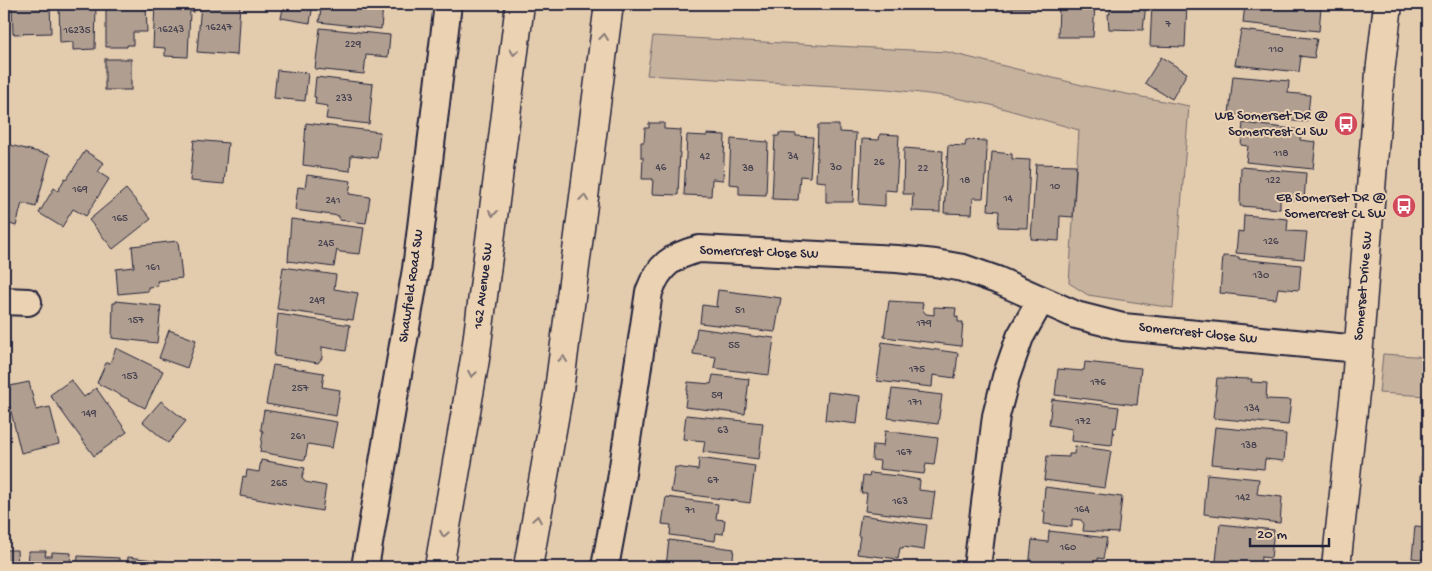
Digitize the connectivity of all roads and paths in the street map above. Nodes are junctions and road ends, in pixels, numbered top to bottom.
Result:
1 (448, 4) edge
2 (520, 4) edge
3 (609, 4) edge
4 (1388, 4) edge
5 (1041, 300) junction
6 (1359, 349) junction
7 (365, 567) edge
8 (439, 567) edge
9 (528, 567) edge
10 (605, 567) edge
11 (977, 567) edge
12 (1336, 567) edge

1 - 7 street, Shawfield Road SW
2 -> 8 main road, 162 Avenue SW
9 -> 3 main road
4 - 6 main road, Somerset Drive SW
5 - 6 street, Somercrest Close SW
5 - 10 street, Somercrest Close SW
5 - 11 street
6 - 12 main road, Somerset Drive SW

